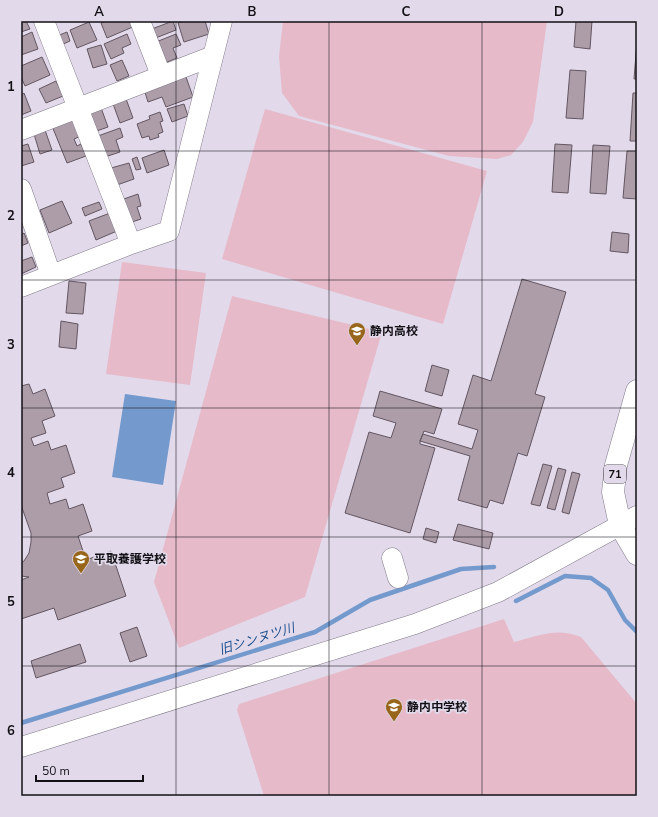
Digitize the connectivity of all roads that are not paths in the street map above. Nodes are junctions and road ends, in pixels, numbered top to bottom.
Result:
1 (44, 21) edge
2 (140, 21) edge
3 (222, 21) edge
4 (214, 56) junction
5 (161, 75) junction
6 (78, 107) junction
7 (21, 130) edge
8 (21, 189) edge
9 (131, 244) junction
10 (51, 275) junction
11 (21, 287) edge
12 (637, 391) edge
13 (629, 520) edge
14 (637, 554) edge
15 (392, 558) dead end
16 (398, 578) dead end
17 (21, 747) edge

1 - 6 street
2 - 5 street
3 - 4 street
4 - 5 street
4 - 9 street
5 - 6 street
6 - 7 street
6 - 9 street
8 - 10 street
9 - 10 street
10 - 11 street
12 - 13 main road, 71
13 - 14 main road, 71
13 - 17 street
15 - 16 street

